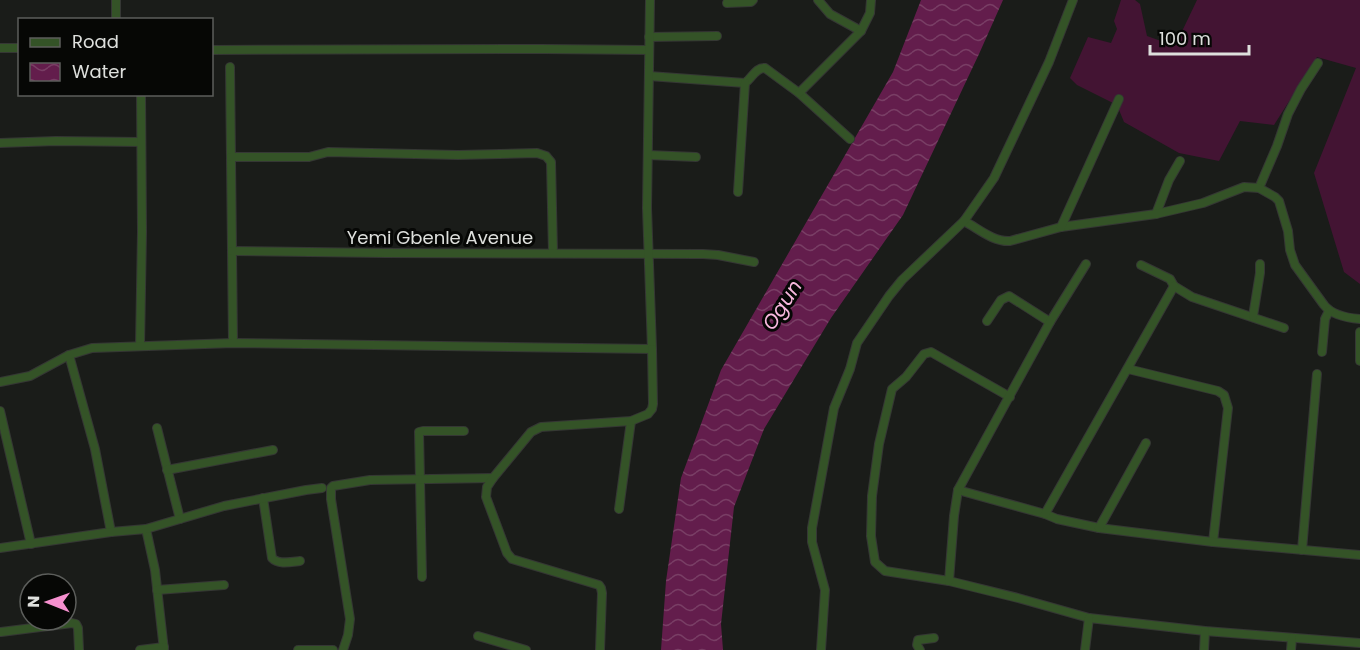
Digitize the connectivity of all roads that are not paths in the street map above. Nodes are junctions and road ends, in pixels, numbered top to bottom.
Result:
1 (116, 0) edge
2 (650, 0) edge
3 (753, 0) edge
4 (818, 0) edge
5 (871, 0) edge
6 (1073, 0) edge
7 (728, 3) dead end
8 (116, 18) edge
9 (861, 31) junction
10 (717, 36) dead end
11 (649, 37) junction
12 (0, 48) edge
13 (18, 48) edge
14 (213, 50) edge
15 (649, 50) junction
16 (1318, 63) dead end
17 (230, 68) dead end
18 (649, 76) junction
19 (746, 83) junction
20 (799, 93) junction
21 (141, 96) edge
22 (1119, 99) dead end
23 (849, 140) dead end
24 (141, 142) junction
25 (0, 143) edge
26 (648, 155) junction
27 (696, 157) dead end
28 (231, 158) junction
29 (1180, 161) dead end
30 (1259, 188) junction
31 (738, 192) dead end
32 (1156, 214) junction
33 (964, 221) junction
34 (1061, 227) junction
35 (232, 251) junction
36 (553, 253) junction
37 (648, 255) junction
38 (754, 262) dead end
39 (1086, 264) dead end
40 (1260, 264) dead end
41 (1141, 265) dead end
42 (1174, 286) junction
43 (1329, 311) junction
44 (1253, 316) junction
45 (1360, 319) edge
46 (987, 321) dead end
47 (1050, 322) junction
48 (1284, 328) dead end
49 (1360, 332) edge
50 (234, 342) junction
51 (140, 346) junction
52 (652, 348) junction
53 (1322, 352) dead end
54 (69, 355) junction
55 (1360, 361) edge
56 (1128, 369) junction
57 (1317, 374) dead end
58 (0, 382) edge
59 (1010, 397) junction
60 (0, 411) edge
61 (631, 421) junction
62 (158, 428) dead end
63 (464, 431) dead end
64 (1146, 443) dead end
65 (273, 450) dead end
66 (167, 470) junction
67 (493, 478) junction
68 (420, 479) junction
69 (322, 488) dead end
70 (958, 490) junction
71 (263, 498) junction
72 (619, 509) dead end
73 (1045, 514) junction
74 (180, 519) junction
75 (146, 528) junction
76 (1099, 528) junction
77 (111, 532) junction
78 (1213, 542) junction
79 (31, 544) junction
80 (0, 548) edge
81 (1302, 550) junction
82 (1360, 555) edge
83 (300, 561) dead end
84 (422, 577) dead end
85 (950, 581) junction
86 (224, 585) dead end
87 (157, 590) junction
88 (1089, 618) junction
89 (1205, 631) junction
90 (1, 632) edge
91 (478, 636) dead end
92 (934, 638) dead end
93 (1292, 638) junction
94 (1360, 643) edge
95 (164, 648) edge
96 (79, 650) edge
97 (140, 650) edge
98 (298, 650) edge
99 (324, 650) edge
100 (333, 650) edge
101 (343, 650) edge
102 (523, 650) edge
103 (600, 650) edge
104 (820, 650) edge
105 (920, 650) edge
106 (1085, 650) edge
107 (1204, 650) edge
108 (1291, 650) edge

1 - 8 street
2 - 11 street
3 - 7 street
4 - 9 street
5 - 9 street
6 - 33 street
9 - 20 street
10 - 11 street
11 - 15 street
12 - 13 street
14 - 15 street
15 - 18 street
16 - 30 street
17 - 28 street
18 - 19 street
18 - 26 street
19 - 20 street
19 - 31 street
20 - 23 street
21 - 24 street
22 - 34 street
24 - 25 street
24 - 51 street
26 - 27 street
26 - 37 street
28 - 35 street
28 - 36 street
29 - 32 street
30 - 32 street
30 - 43 street
32 - 34 street
33 - 34 street
33 - 104 street
35 - 36 street, Yemi Gbenle Avenue
35 - 50 street
36 - 37 street, Yemi Gbenle Avenue
37 - 38 street, Yemi Gbenle Avenue
37 - 52 street
39 - 47 street
40 - 44 street
41 - 42 street
42 - 44 street
42 - 56 street
43 - 45 street
43 - 53 street
44 - 48 street
46 - 47 street
47 - 59 street
49 - 55 street
50 - 51 street
50 - 52 street
51 - 54 street
52 - 61 street
54 - 58 street
54 - 77 street
56 - 73 street
56 - 78 street
57 - 81 street
59 - 70 street
59 - 85 street
60 - 79 street
61 - 67 street
61 - 72 street
62 - 66 street
63 - 68 street
64 - 76 street
65 - 66 street
66 - 74 street
67 - 68 street
67 - 103 street
68 - 84 street
68 - 101 street
69 - 71 street
70 - 73 street
70 - 85 street
71 - 74 street
71 - 83 street
73 - 76 street
74 - 75 street
75 - 77 street
75 - 87 street
76 - 78 street
77 - 79 street
78 - 81 street
79 - 80 street
81 - 82 street
85 - 88 street
86 - 87 street
87 - 95 street
88 - 89 street
88 - 106 street
89 - 93 street
89 - 107 street
90 - 96 street
91 - 102 street
92 - 105 street
93 - 94 street
93 - 108 street
95 - 97 street
98 - 99 street
99 - 100 street

